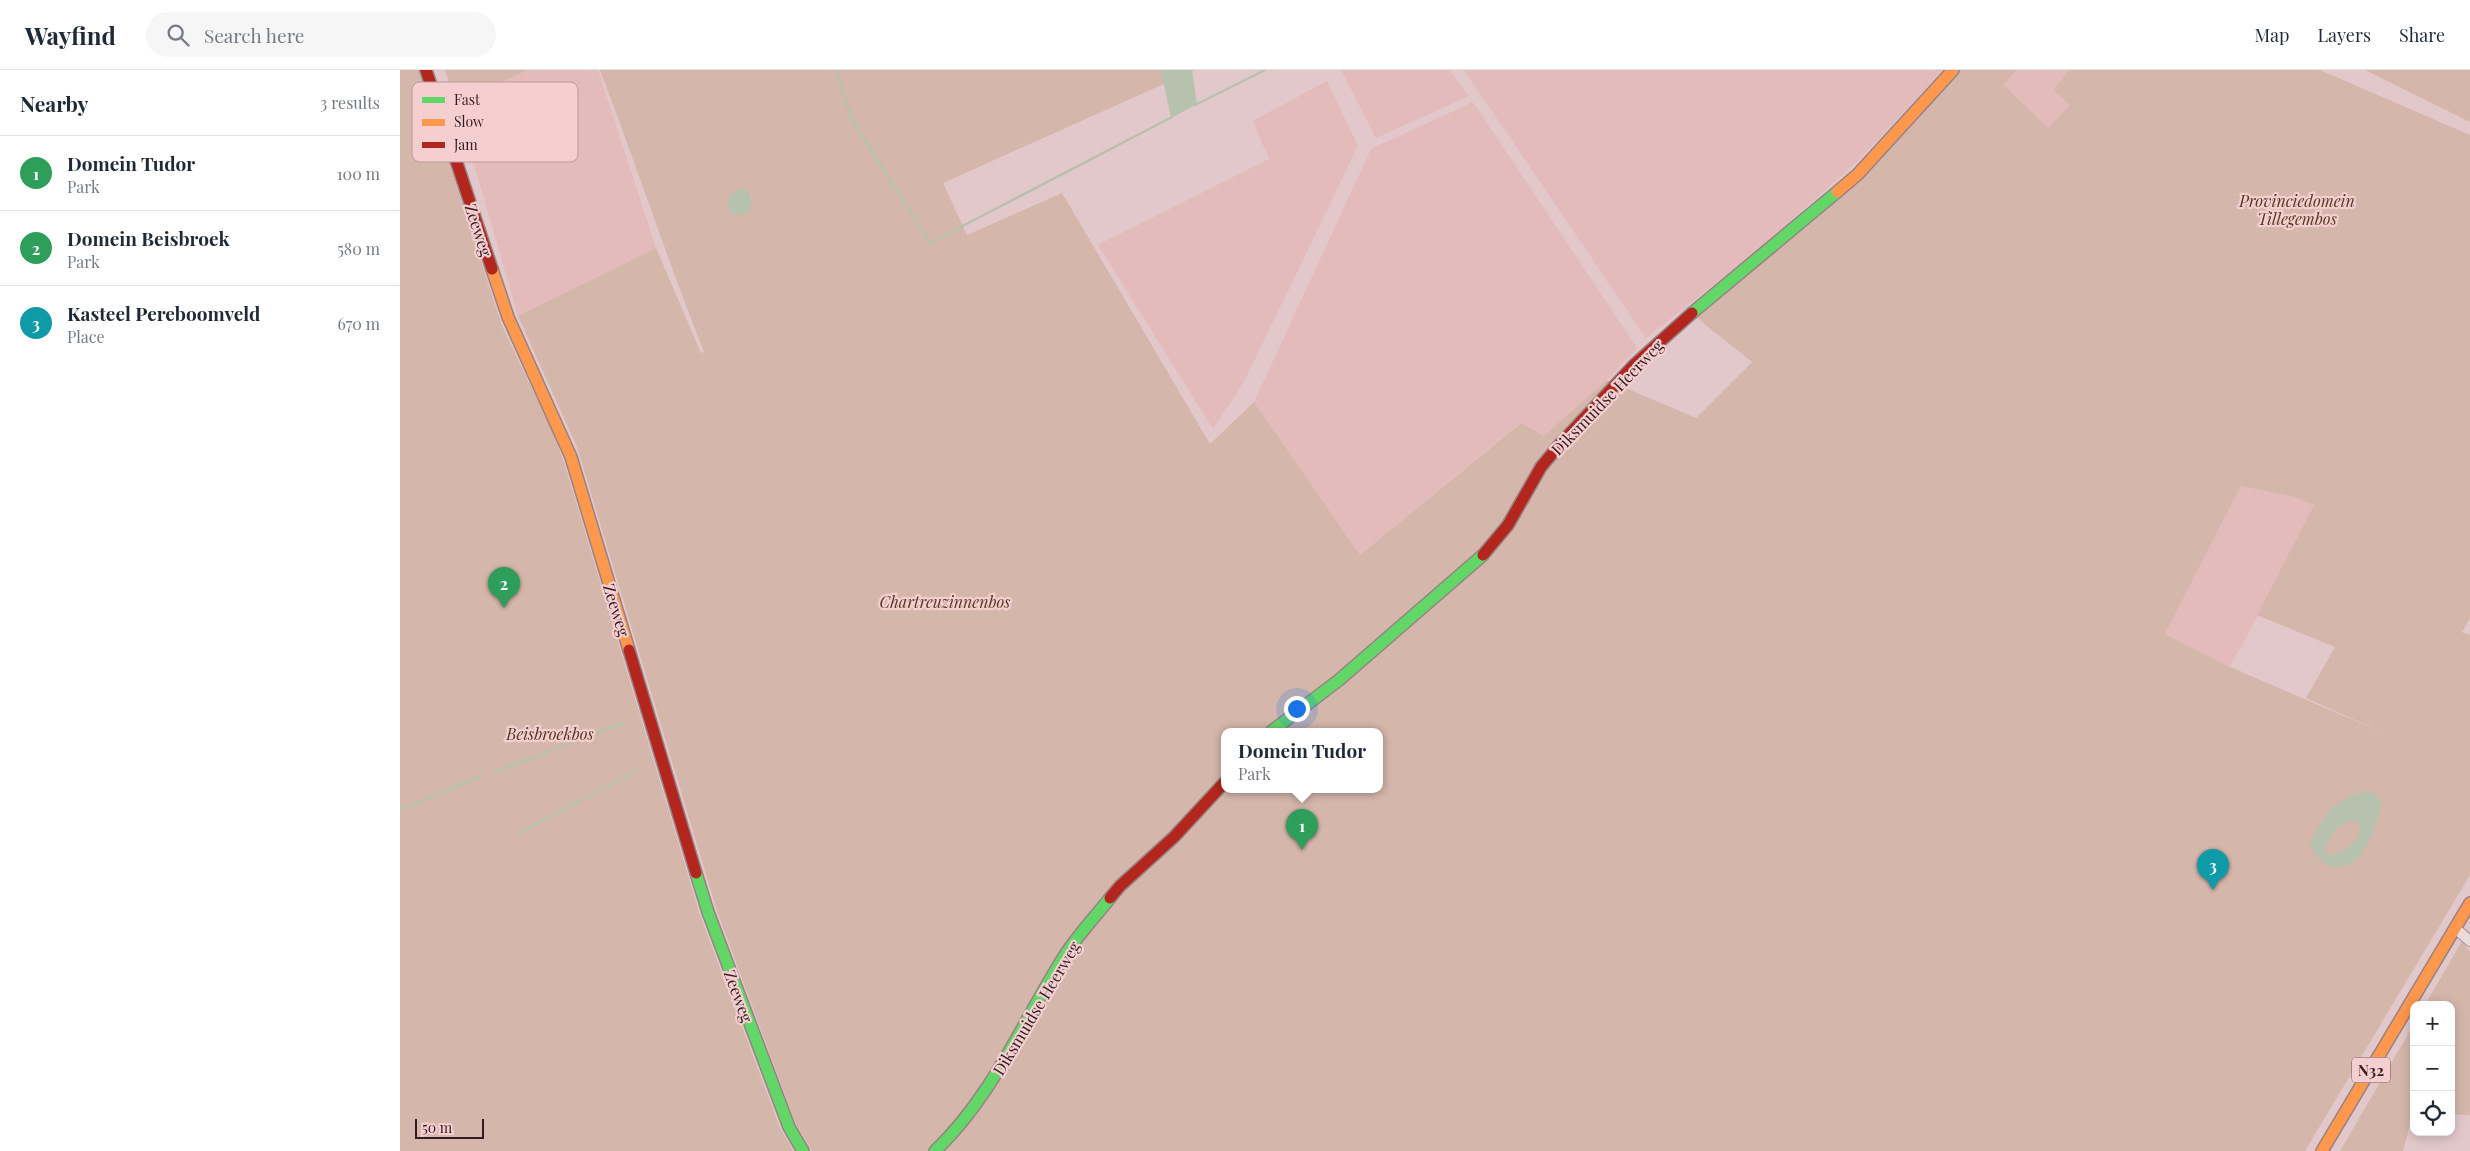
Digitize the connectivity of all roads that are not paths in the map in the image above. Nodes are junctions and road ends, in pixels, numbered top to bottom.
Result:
1 (426, 70) edge
2 (1953, 70) edge
3 (430, 82) edge
4 (457, 162) edge
5 (1276, 728) edge
6 (1221, 786) edge
7 (2470, 903) edge
8 (2456, 928) junction
9 (2470, 941) edge
10 (803, 1151) edge
11 (935, 1151) edge
12 (2322, 1151) edge

1 - 3 street, Zeeweg
2 - 5 street, Diksmuidse Heerweg
4 - 10 street, Zeeweg
6 - 11 street, Diksmuidse Heerweg
7 - 8 street, N32
8 - 9 street
8 - 12 street, N32

